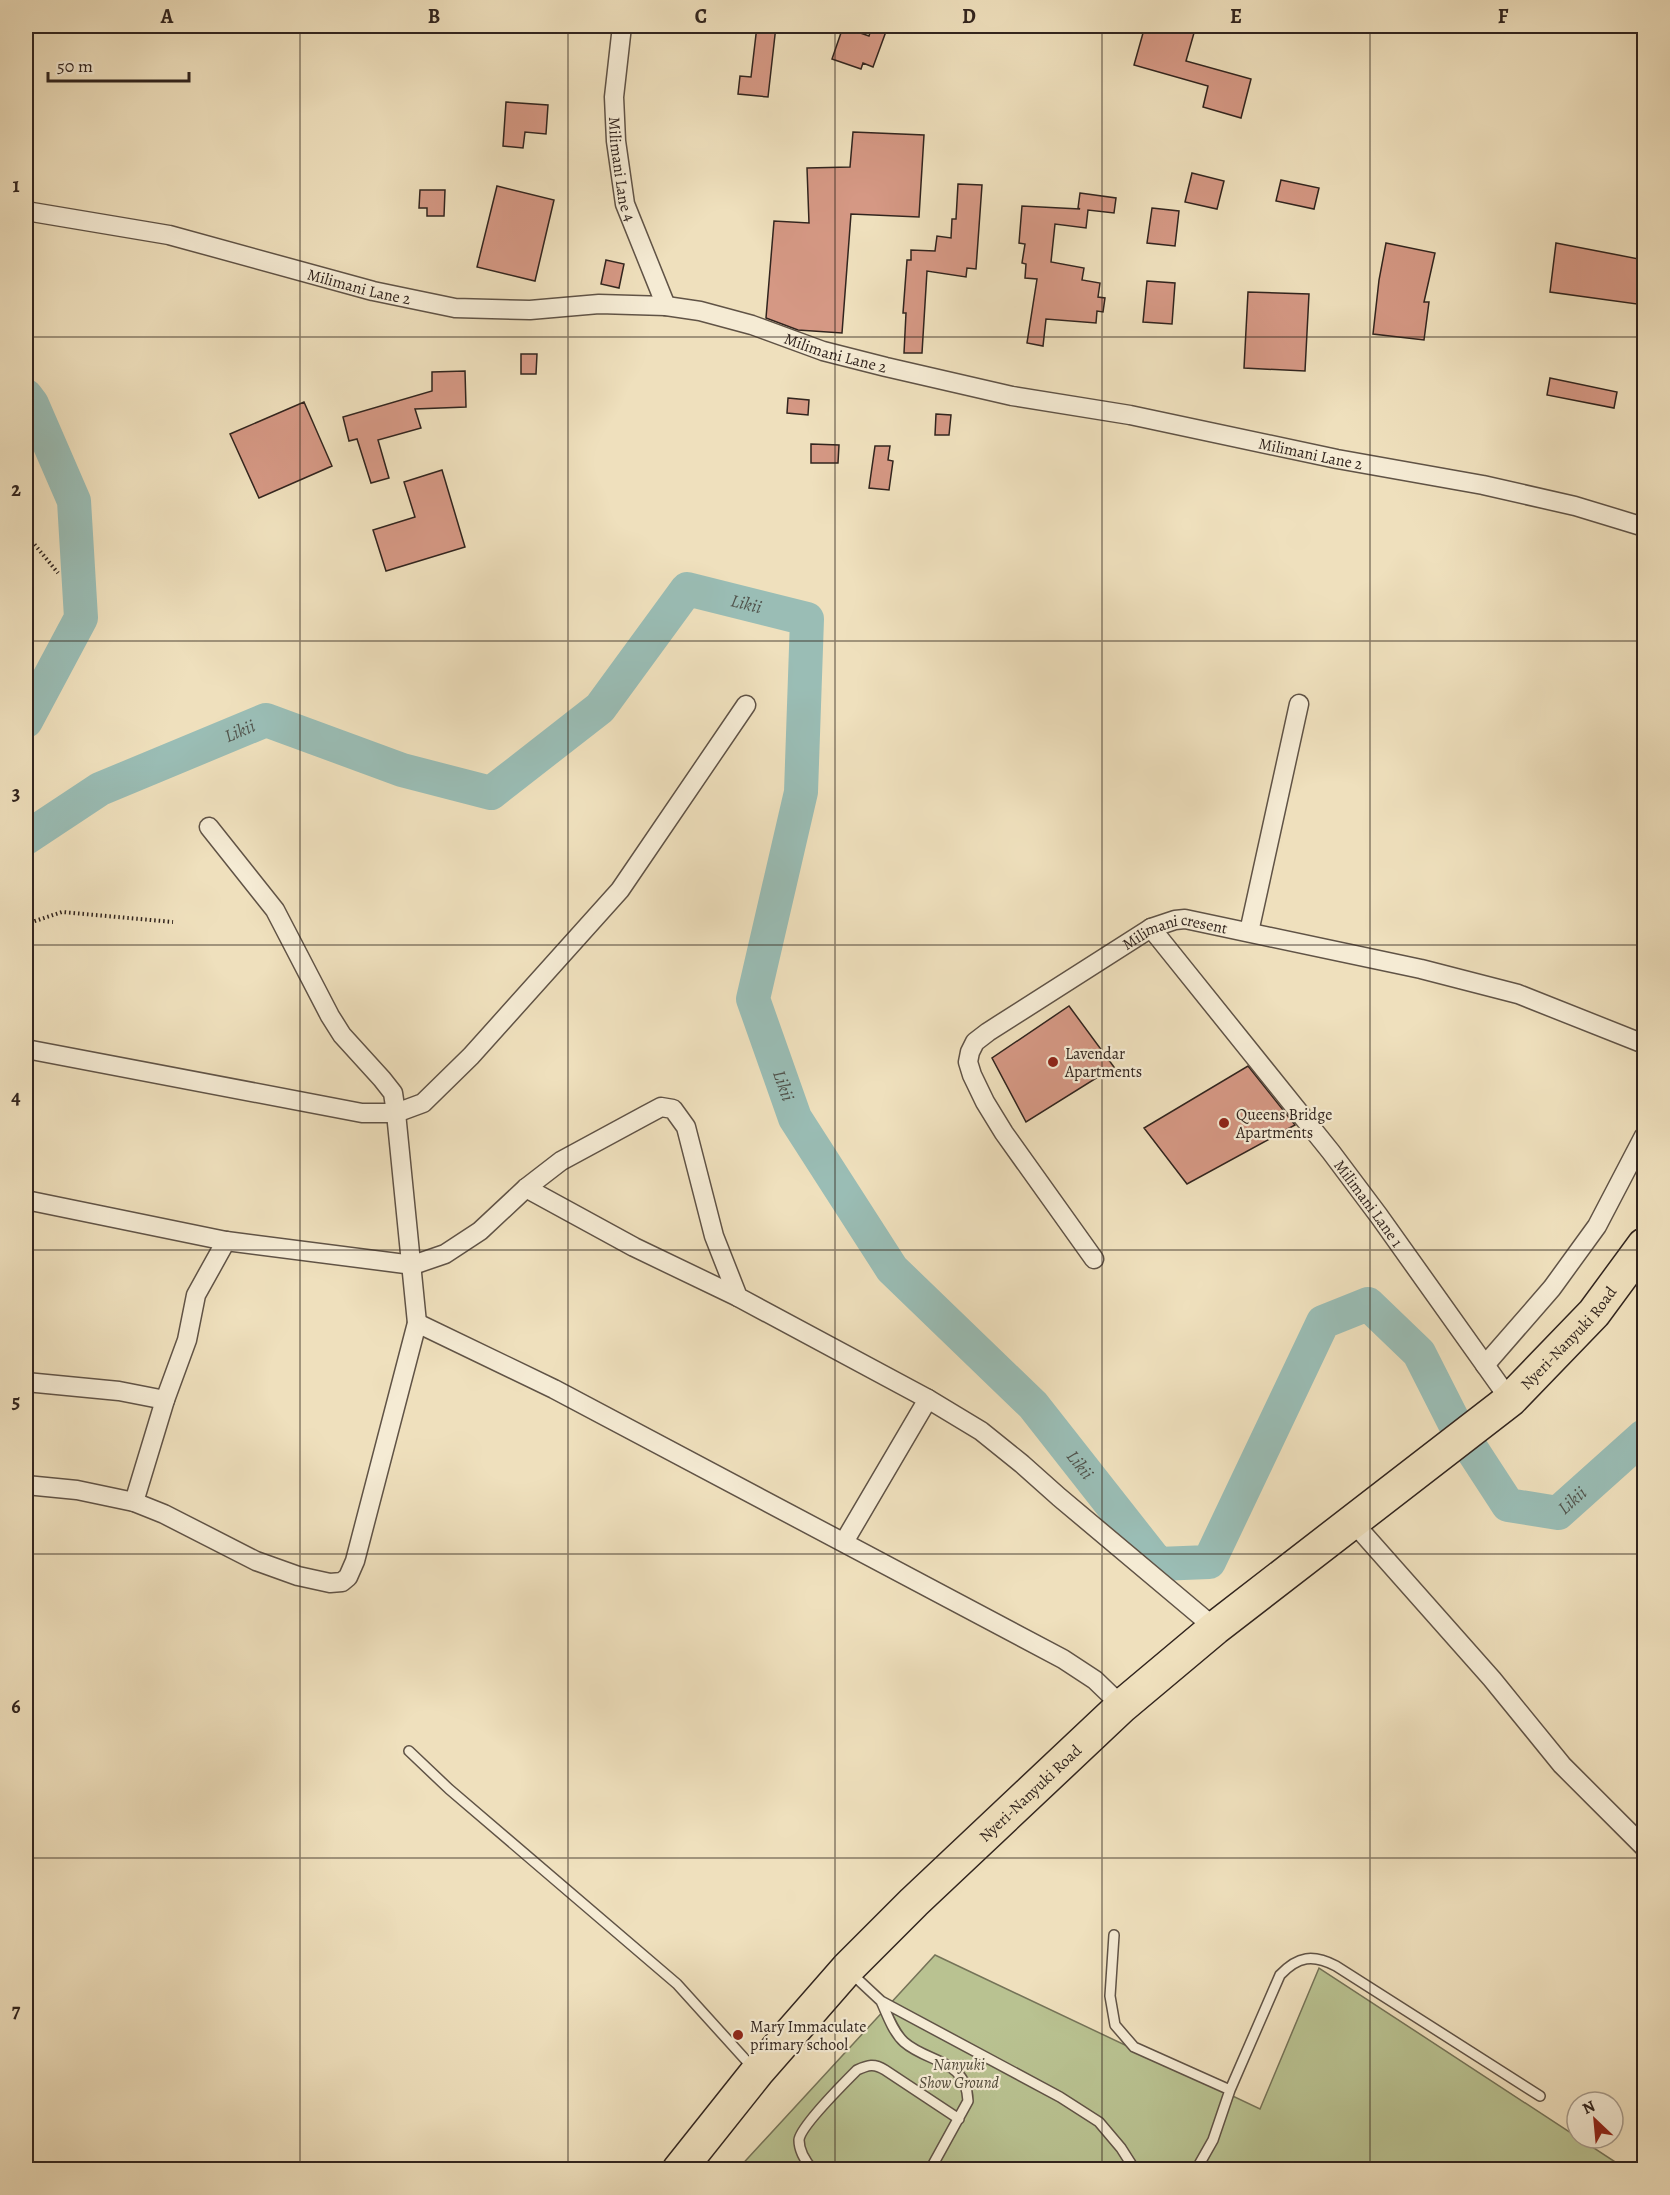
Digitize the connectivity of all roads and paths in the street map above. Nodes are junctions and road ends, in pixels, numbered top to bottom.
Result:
1 (622, 26) edge
2 (26, 211) edge
3 (666, 306) junction
4 (1644, 527) edge
5 (26, 534) edge
6 (58, 573) dead end
7 (1299, 704) dead end
8 (746, 705) dead end
9 (209, 827) dead end
10 (173, 922) dead end
11 (26, 924) edge
12 (1151, 928) junction
13 (1249, 932) junction
14 (1644, 1044) edge
15 (26, 1049) edge
16 (396, 1113) junction
17 (1644, 1136) edge
18 (526, 1188) junction
19 (26, 1200) edge
20 (226, 1241) junction
21 (1644, 1245) edge
22 (1094, 1259) dead end
23 (413, 1265) junction
24 (738, 1297) junction
25 (417, 1323) junction
26 (1485, 1365) junction
27 (26, 1382) edge
28 (928, 1399) junction
29 (165, 1400) junction
30 (1510, 1400) junction
31 (26, 1485) edge
32 (134, 1502) junction
33 (1352, 1521) junction
34 (844, 1542) junction
35 (1215, 1628) junction
36 (1122, 1706) junction
37 (409, 1751) dead end
38 (1644, 1847) edge
39 (1114, 1935) dead end
40 (847, 1969) junction
41 (881, 2001) junction
42 (757, 2072) junction
43 (1230, 2090) junction
44 (1540, 2096) dead end
45 (959, 2120) junction
46 (679, 2169) edge
47 (813, 2169) edge
48 (930, 2169) edge
49 (1135, 2169) edge
50 (1196, 2169) edge

1 - 3 street, Milimani Lane 4
2 - 3 street, Milimani Lane 2
3 - 4 street, Milimani Lane 2
5 - 6 path
7 - 13 street
8 - 16 street
9 - 16 street
10 - 11 path
12 - 13 street, Milimani cresent
12 - 22 street, Milimani cresent
12 - 26 street, Milimani Lane 1
13 - 14 street, Milimani cresent
15 - 16 street
16 - 23 street
17 - 26 street
18 - 23 street
18 - 24 street
18 - 24 street
19 - 20 street
20 - 23 street
20 - 29 street
21 - 30 highway, Nyeri-Nanyuki Road
23 - 25 street
24 - 28 street
25 - 32 street
25 - 34 street
26 - 30 street, Milimani Lane 1
27 - 29 street
28 - 34 street
28 - 35 street
29 - 32 street
30 - 33 highway, Nyeri-Nanyuki Road
31 - 32 street
33 - 35 highway, Nyeri-Nanyuki Road
33 - 38 street
34 - 36 street
35 - 36 highway, Nyeri-Nanyuki Road
36 - 40 highway, Nyeri-Nanyuki Road
37 - 42 lane
39 - 43 lane
40 - 41 lane
40 - 42 highway, Nyeri-Nanyuki Road
41 - 45 lane
41 - 49 lane
42 - 46 highway, Nyeri-Nanyuki Road
43 - 44 lane
43 - 50 lane
45 - 47 lane
45 - 48 lane

